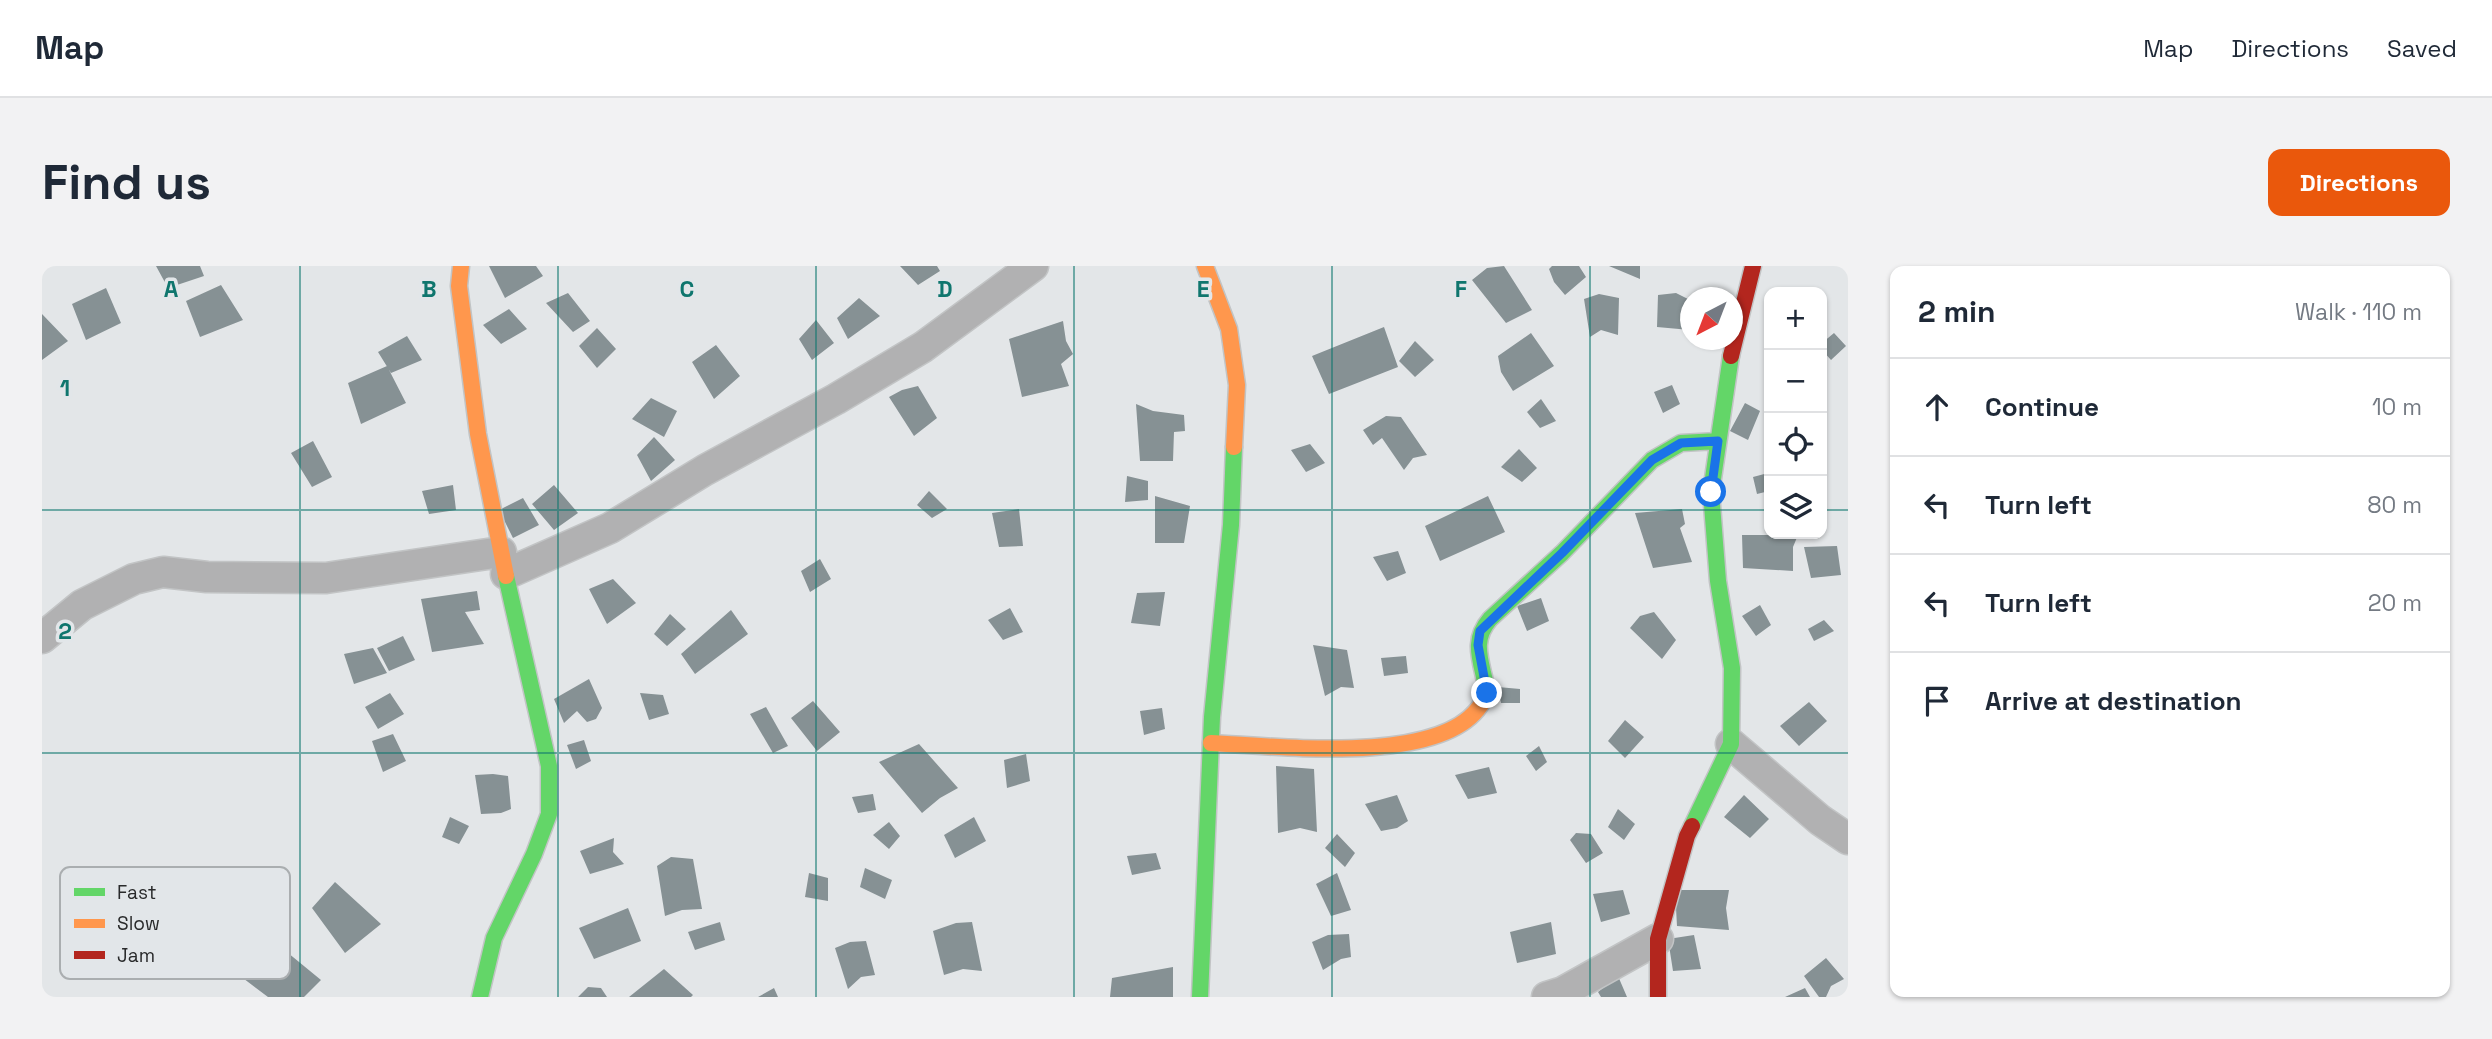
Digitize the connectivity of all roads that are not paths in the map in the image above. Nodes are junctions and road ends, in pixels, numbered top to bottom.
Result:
1 (461, 266) edge
2 (1033, 266) edge
3 (1205, 266) edge
4 (1753, 266) edge
5 (1718, 441) junction
6 (503, 563) junction
7 (42, 638) edge
8 (1211, 743) junction
9 (1731, 744) junction
10 (1848, 839) edge
11 (1658, 939) junction
12 (480, 997) edge
13 (1200, 997) edge
14 (1547, 997) edge
15 (1658, 997) edge

1 - 6 street
2 - 6 street
3 - 8 street
4 - 5 street
5 - 8 street
5 - 9 street
6 - 7 street
6 - 12 street
8 - 13 street
9 - 10 street
9 - 11 street
11 - 14 street
11 - 15 street

